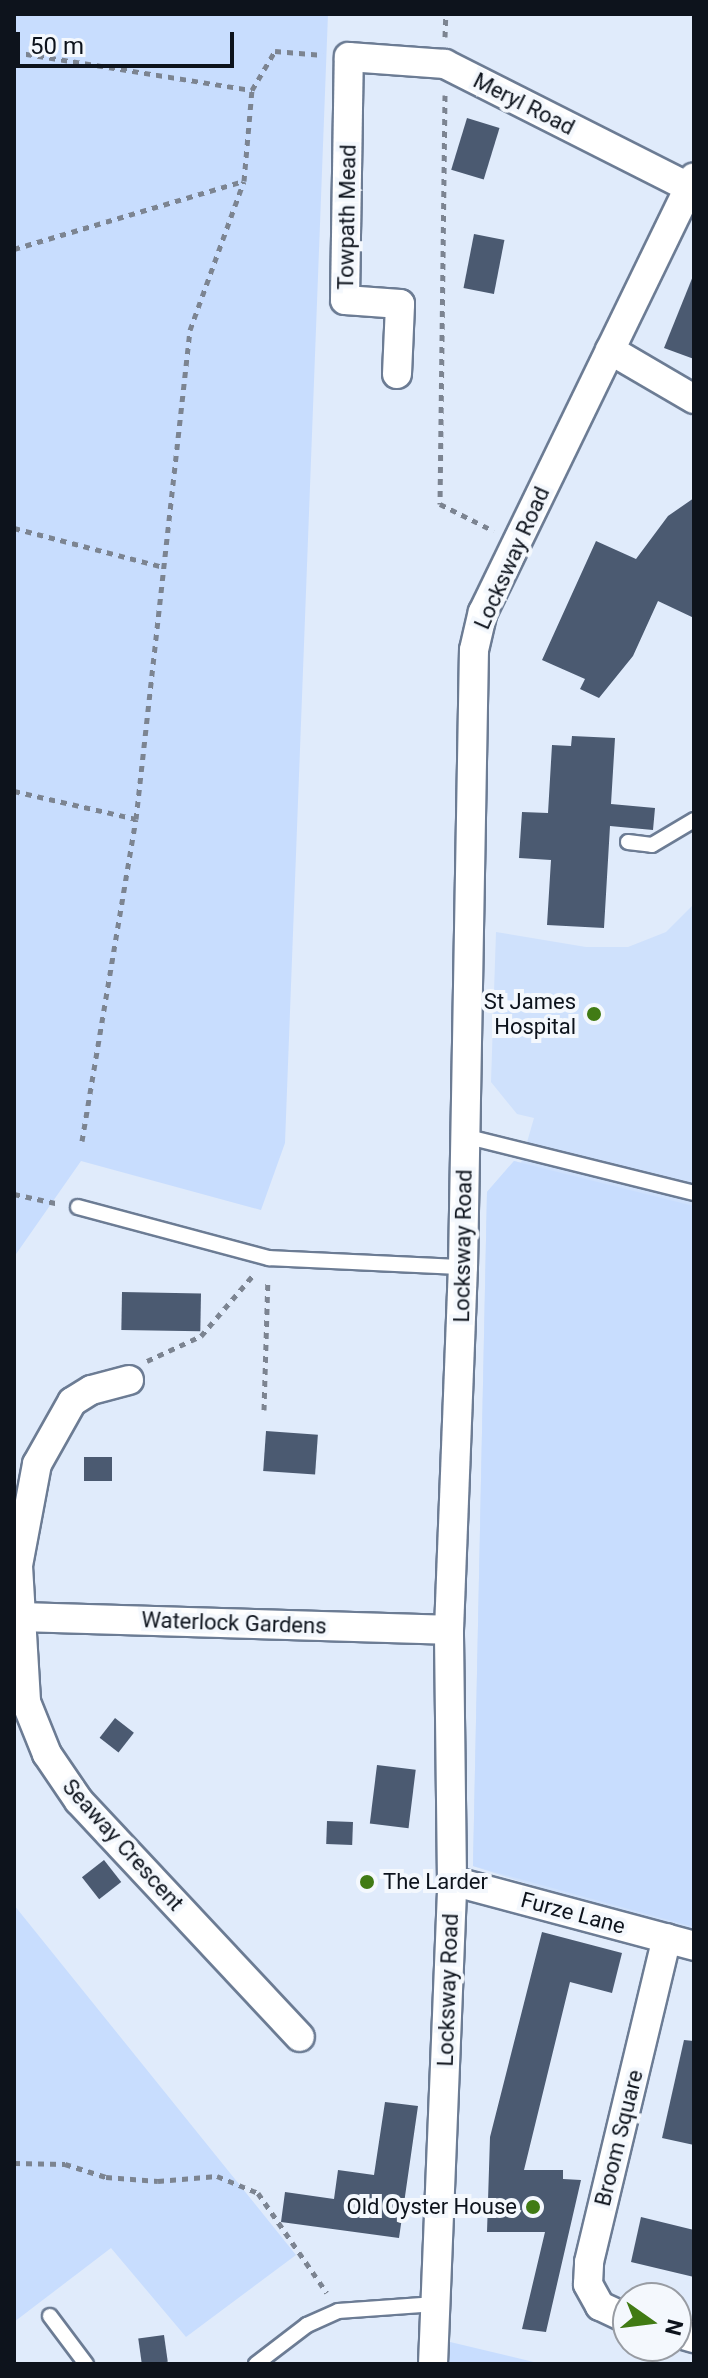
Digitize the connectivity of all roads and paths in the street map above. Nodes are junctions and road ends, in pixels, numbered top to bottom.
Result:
1 (446, 14) edge
2 (14, 52) edge
3 (349, 57) junction
4 (445, 64) junction
5 (252, 90) junction
6 (244, 181) junction
7 (691, 182) edge
8 (14, 249) edge
9 (610, 350) junction
10 (397, 374) dead end
11 (694, 399) edge
12 (14, 528) edge
13 (517, 542) junction
14 (165, 567) junction
15 (14, 791) edge
16 (136, 819) junction
17 (694, 820) edge
18 (628, 842) dead end
19 (464, 1136) junction
20 (82, 1141) dead end
21 (694, 1193) edge
22 (14, 1194) edge
23 (78, 1207) joint
24 (269, 1258) junction
25 (463, 1267) junction
26 (129, 1380) joint
27 (264, 1410) dead end
28 (18, 1617) junction
29 (449, 1630) junction
30 (452, 1881) junction
31 (680, 1942) edge
32 (300, 2037) dead end
33 (14, 2163) edge
34 (436, 2304) junction
35 (338, 2311) junction
36 (612, 2312) edge
37 (50, 2316) dead end
38 (86, 2364) edge
39 (256, 2364) edge
40 (433, 2364) edge

1 - 4 path
2 - 5 path
3 - 4 street, Meryl Road
3 - 5 path
3 - 10 street, Towpath Mead
4 - 7 street, Meryl Road
4 - 13 path
5 - 6 path
6 - 8 path
6 - 14 path
7 - 9 street, Locksway Road
9 - 11 street
9 - 13 street, Locksway Road
12 - 14 path
13 - 19 street, Locksway Road
14 - 16 path
15 - 16 path
16 - 20 path
17 - 18 lane
19 - 21 lane
19 - 25 street, Locksway Road
22 - 23 path
23 - 24 lane
24 - 25 lane
24 - 26 path
24 - 27 path
25 - 29 street, Locksway Road
26 - 28 street, Seaway Crescent
28 - 29 street, Waterlock Gardens
28 - 32 street, Seaway Crescent
29 - 30 street, Locksway Road
30 - 31 street, Furze Lane
30 - 34 street, Locksway Road
31 - 36 street, Broom Square
33 - 35 path
34 - 35 lane
34 - 40 street, Locksway Road
35 - 39 lane
37 - 38 lane

